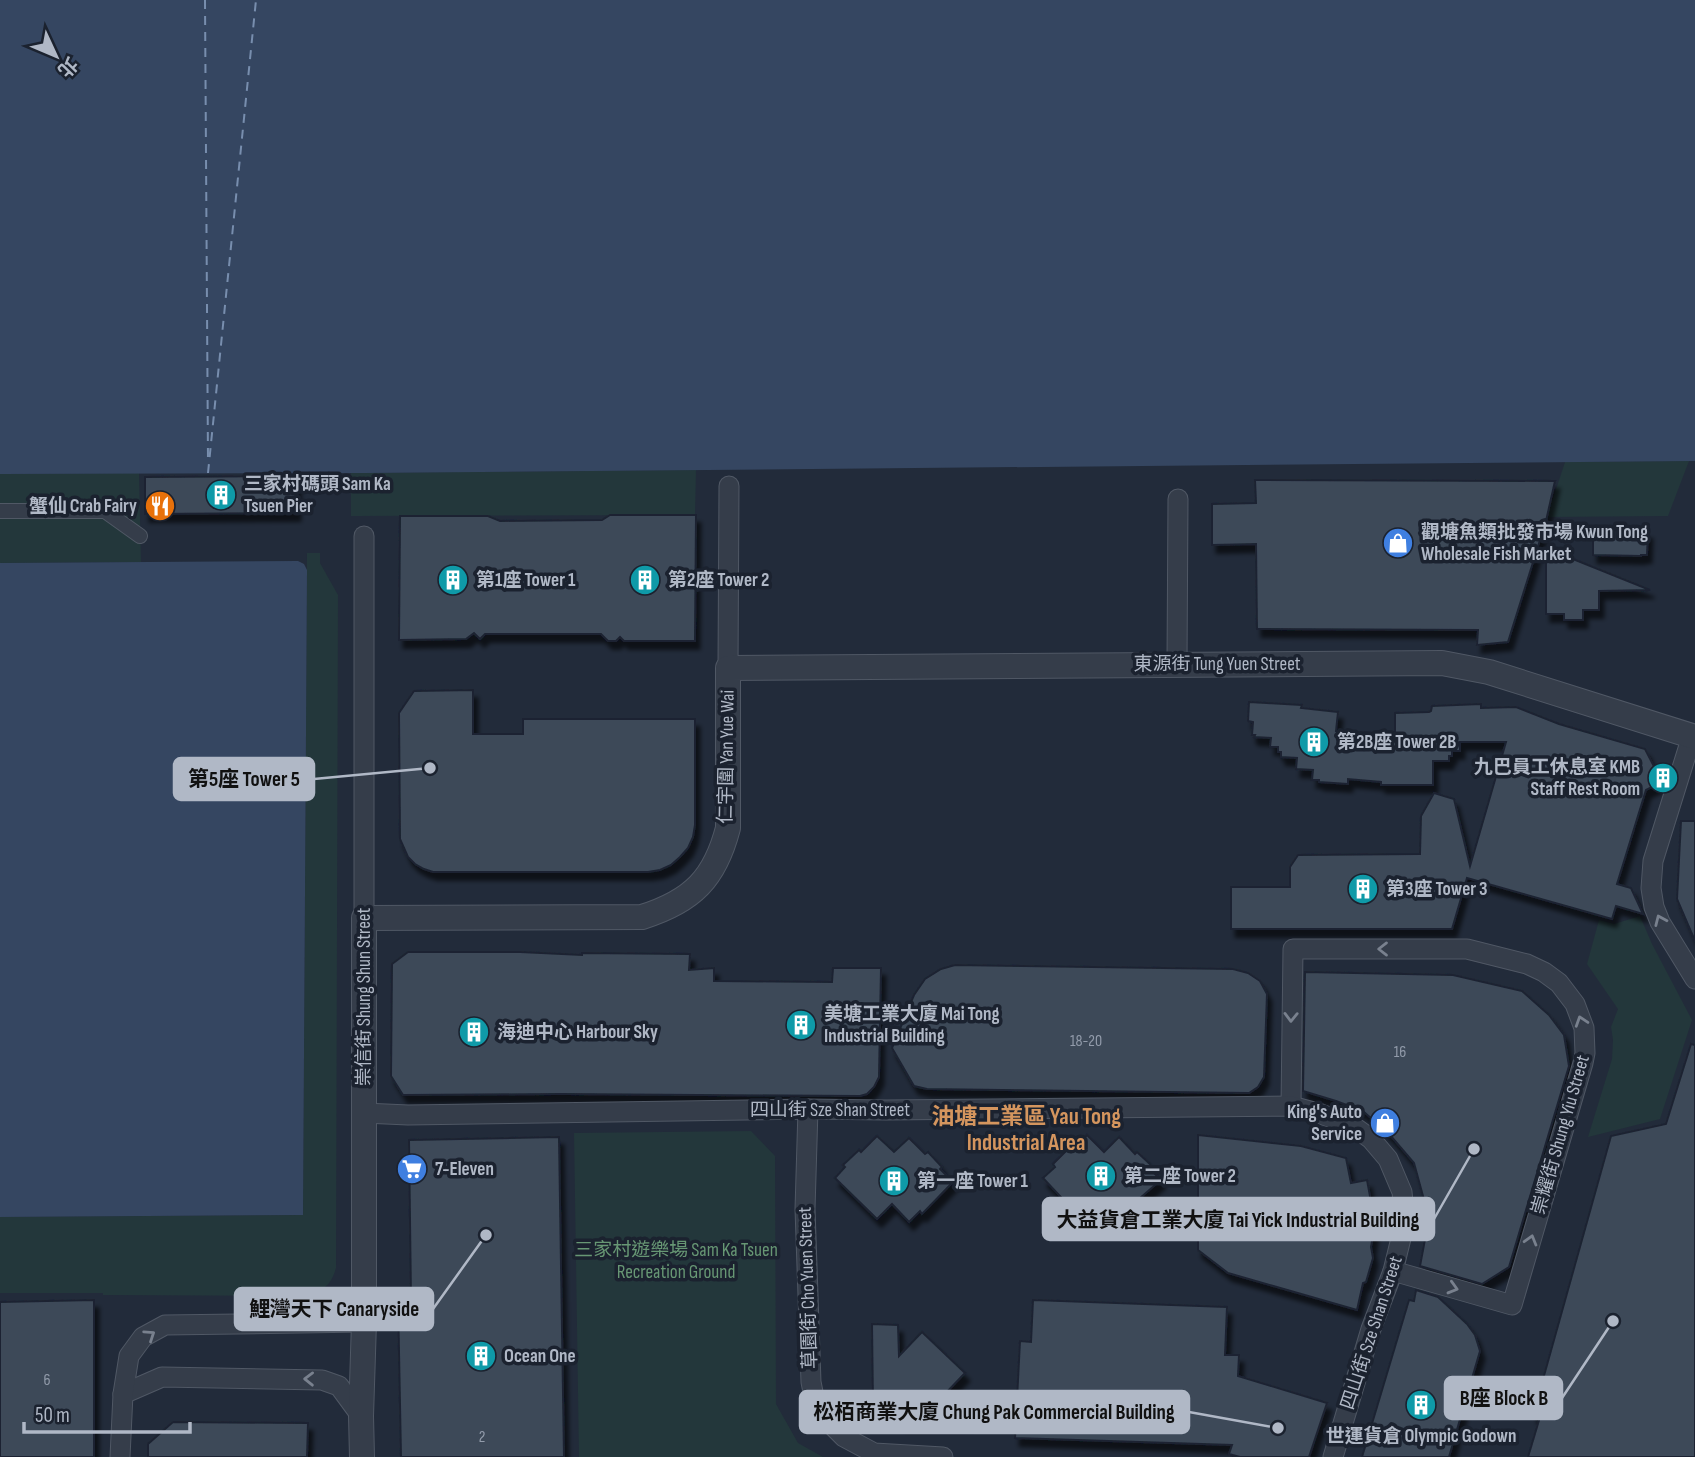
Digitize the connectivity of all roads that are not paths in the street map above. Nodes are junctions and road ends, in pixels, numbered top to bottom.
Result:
1 (729, 486) dead end
2 (1178, 499) dead end
3 (0, 511) edge
4 (141, 536) dead end
5 (364, 537) dead end
6 (1177, 664) junction
7 (728, 668) junction
8 (1693, 736) edge
9 (364, 918) junction
10 (1695, 979) edge
11 (1291, 1106) junction
12 (808, 1109) junction
13 (364, 1113) junction
14 (1393, 1271) junction
15 (364, 1322) junction
16 (122, 1394) junction
17 (361, 1416) junction
18 (120, 1457) edge
19 (362, 1457) edge
20 (943, 1457) edge
21 (1333, 1457) edge

1 - 7 street, 仁宇圍 Yan Yue Wai
2 - 6 street
3 - 4 street
5 - 9 street, 崇信街 Shung Shun Street
6 - 7 street, 東源街 Tung Yuen Street
6 - 8 street, 東源街 Tung Yuen Street
7 - 9 street, 仁宇圍 Yan Yue Wai
10 -> 8 street
9 - 13 street, 崇信街 Shung Shun Street
11 - 12 street, 四山街 Sze Shan Street
11 - 14 street, 四山街 Sze Shan Street
14 -> 11 street, 崇耀街 Shung Yiu Street
12 - 13 street, 四山街 Sze Shan Street
12 - 20 street, 草園街 Cho Yuen Street
13 - 15 street, 崇信街 Shung Shun Street
14 - 21 street, 四山街 Sze Shan Street
16 -> 15 street
15 - 17 street, 崇信街 Shung Shun Street
17 -> 16 street
16 - 18 street
17 - 19 street, 崇信街 Shung Shun Street

